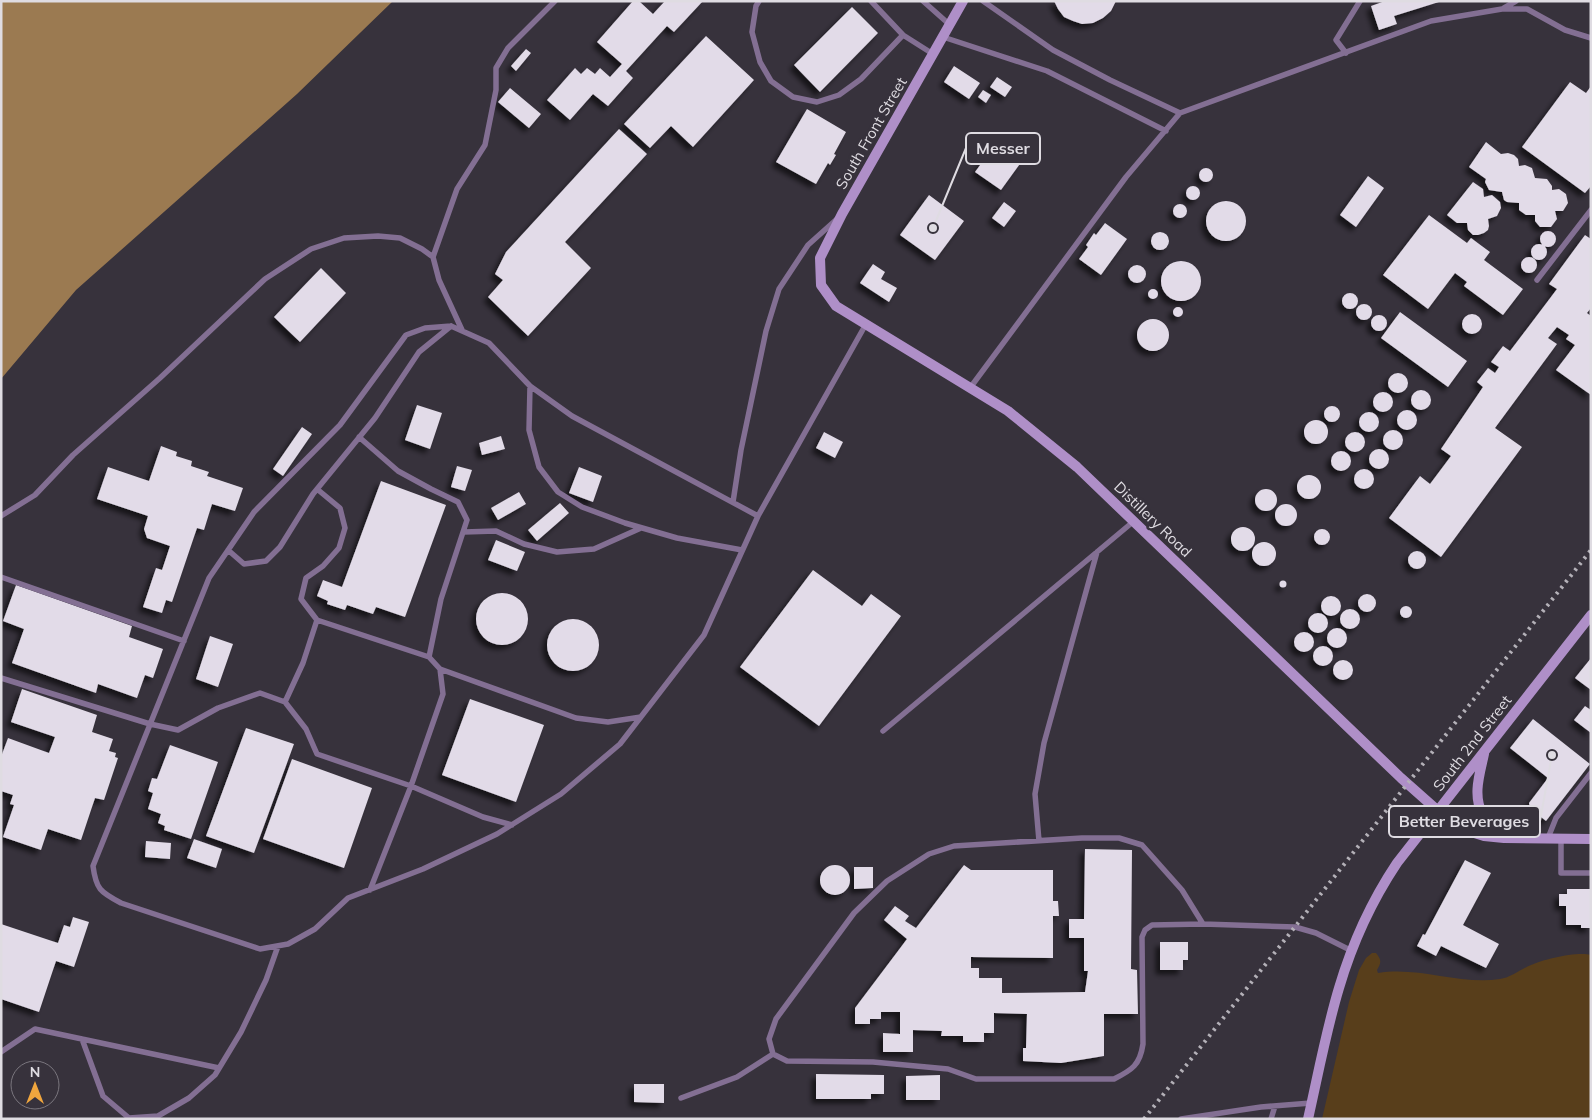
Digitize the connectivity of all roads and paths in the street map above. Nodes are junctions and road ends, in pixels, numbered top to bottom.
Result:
1 (555, 1) edge
2 (759, 1) edge
3 (871, 1) edge
4 (923, 1) edge
5 (963, 1) edge
6 (983, 1) edge
7 (1360, 1) edge
8 (1516, 1) edge
9 (1502, 9) junction
10 (950, 25) junction
11 (903, 35) junction
12 (943, 38) junction
13 (1591, 38) edge
14 (1346, 53) junction
15 (933, 54) junction
16 (1180, 113) junction
17 (1166, 131) junction
18 (1591, 210) edge
19 (842, 214) junction
20 (433, 257) junction
21 (1538, 280) dead end
22 (821, 285) joint
23 (866, 324) junction
24 (451, 326) junction
25 (462, 330) junction
26 (530, 386) junction
27 (970, 388) junction
28 (359, 437) junction
29 (317, 489) junction
30 (733, 502) junction
31 (1, 516) edge
32 (758, 516) junction
33 (1134, 521) junction
34 (641, 528) junction
35 (464, 532) junction
36 (228, 550) junction
37 (742, 550) junction
38 (1097, 552) junction
39 (1, 576) edge
40 (1591, 615) edge
41 (317, 620) junction
42 (184, 641) junction
43 (429, 657) junction
44 (440, 669) junction
45 (1, 678) edge
46 (285, 702) junction
47 (641, 717) junction
48 (150, 724) junction
49 (883, 731) dead end
50 (1484, 751) junction
51 (1591, 773) edge
52 (411, 786) junction
53 (1438, 810) junction
54 (512, 825) junction
55 (1504, 838) junction
56 (1548, 838) junction
57 (1561, 838) junction
58 (1591, 839) edge
59 (1039, 840) junction
60 (1591, 873) edge
61 (370, 890) junction
62 (1202, 924) junction
63 (278, 946) junction
64 (1352, 951) junction
65 (82, 1039) junction
66 (1, 1052) edge
67 (772, 1054) junction
68 (219, 1068) junction
69 (681, 1098) dead end
70 (1311, 1104) junction
71 (1275, 1106) junction
72 (1181, 1119) edge
73 (1271, 1119) edge
74 (1308, 1119) edge

1 - 20 lane
2 - 11 lane
3 - 11 lane
4 - 10 lane
5 - 10 street, South Front Street
6 - 16 lane
7 - 14 lane
8 - 9 lane
9 - 13 lane
9 - 14 lane
10 - 12 street, South Front Street
11 - 15 lane
12 - 15 street, South Front Street
12 - 17 lane
14 - 16 lane
15 - 19 street, South Front Street
16 - 17 lane
17 - 27 lane
18 - 21 lane
19 - 22 street, South Front Street
19 - 30 lane
20 - 25 lane
20 - 31 lane
22 - 23 street, Distillery Road
23 - 27 street, Distillery Road
23 - 32 lane
24 - 25 lane
24 - 28 lane
24 - 36 lane
25 - 26 lane
26 - 30 lane
26 - 34 lane
27 - 33 street, Distillery Road
28 - 29 lane
28 - 35 lane
29 - 36 lane
29 - 41 lane
30 - 32 lane
32 - 37 lane
33 - 38 lane
33 - 53 street, Distillery Road
34 - 35 lane
34 - 37 lane
35 - 43 lane
36 - 42 lane
37 - 47 lane
38 - 49 lane
38 - 59 lane
39 - 42 lane
40 - 50 street, South 2nd Street
41 - 43 lane
41 - 46 lane
42 - 48 lane
43 - 44 lane
44 - 47 lane
44 - 52 lane
45 - 48 lane
46 - 48 lane
46 - 52 lane
47 - 54 lane
48 - 63 lane
50 - 53 street, South 2nd Street
50 - 55 street
51 - 56 lane
52 - 54 lane
52 - 61 lane
53 - 55 street, Distillery Road
53 - 64 street, South 2nd Street
54 - 61 lane
55 - 56 street, Distillery Road
56 - 57 street, Distillery Road
57 - 58 street, Distillery Road
57 - 60 lane
59 - 62 lane
59 - 67 lane
61 - 63 lane
62 - 64 lane
62 - 67 lane
63 - 68 lane
64 - 70 street, South 2nd Street
65 - 66 lane
65 - 68 lane
65 - 68 lane
67 - 69 lane
70 - 71 lane
70 - 74 street, South 2nd Street
71 - 72 lane
71 - 73 lane

